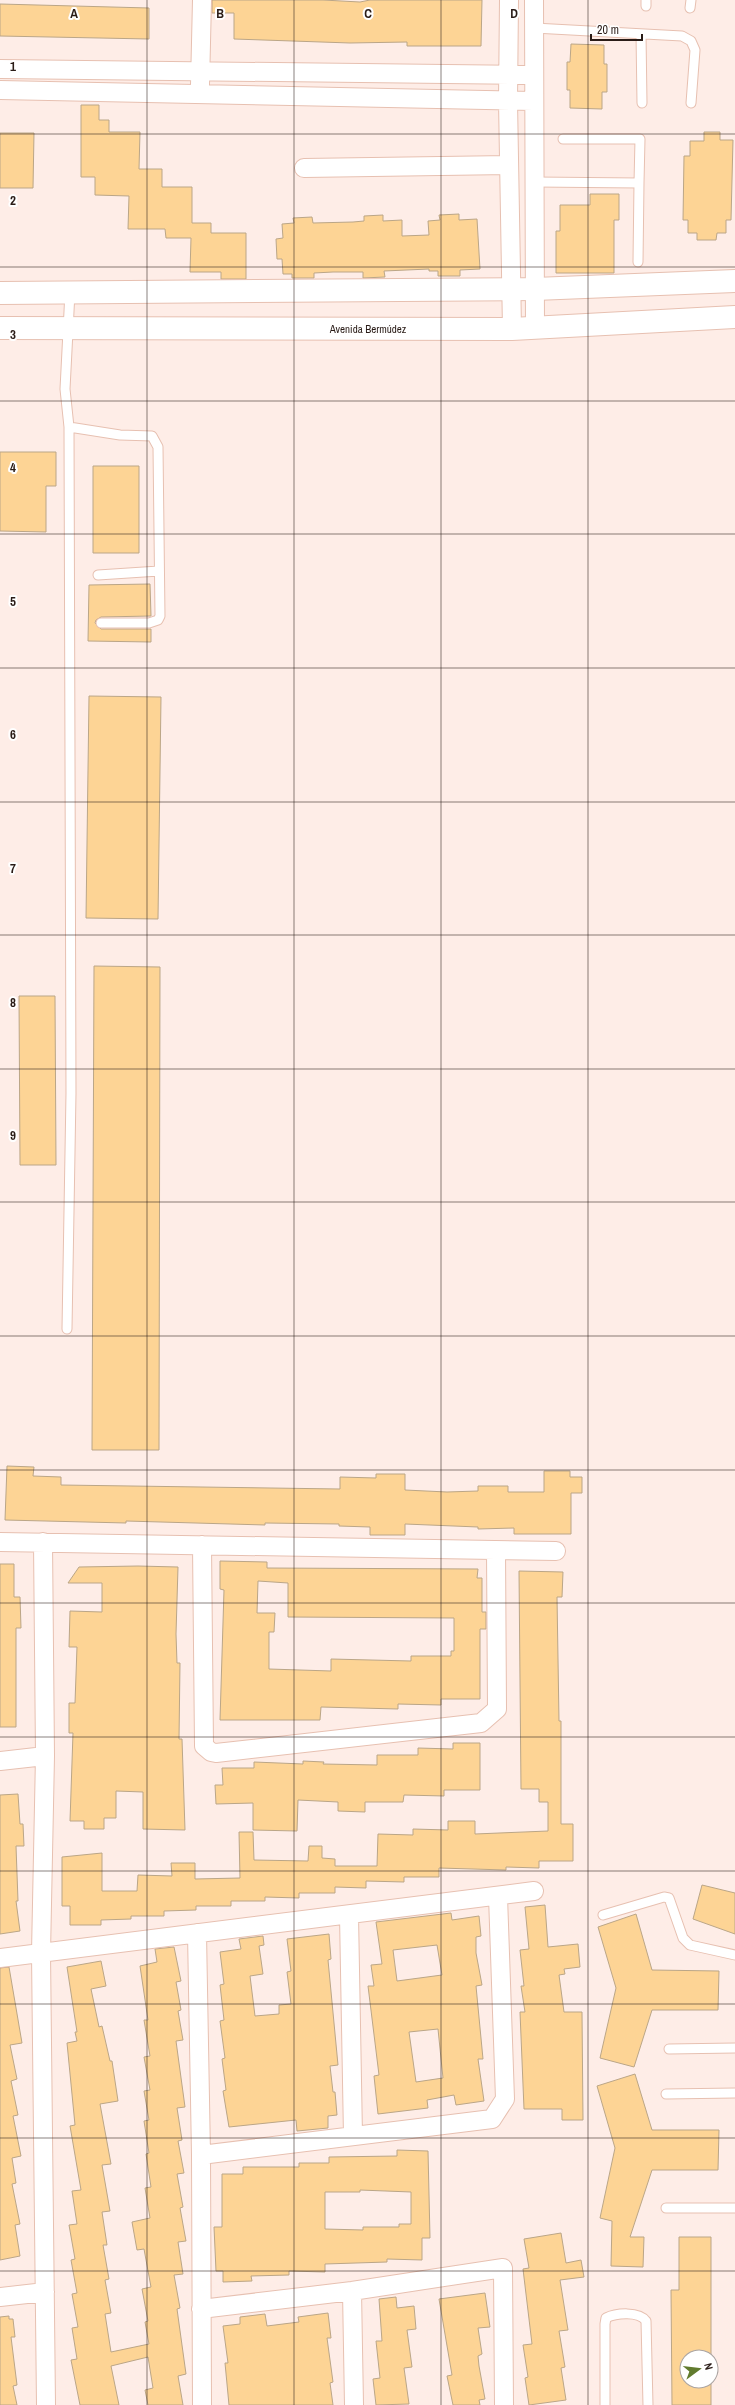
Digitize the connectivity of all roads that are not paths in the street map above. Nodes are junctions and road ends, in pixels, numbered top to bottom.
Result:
1 (202, 0) edge
2 (510, 0) edge
3 (534, 0) edge
4 (534, 28) junction
5 (641, 34) junction
6 (0, 69) edge
7 (201, 73) junction
8 (509, 75) junction
9 (534, 75) junction
10 (0, 90) edge
11 (199, 94) junction
12 (508, 100) junction
13 (533, 101) junction
14 (642, 103) dead end
15 (691, 103) dead end
16 (563, 139) dead end
17 (509, 166) junction
18 (304, 168) dead end
19 (535, 182) junction
20 (639, 183) junction
21 (638, 262) dead end
22 (735, 281) edge
23 (512, 289) junction
24 (535, 289) junction
25 (70, 292) junction
26 (0, 293) edge
27 (735, 317) edge
28 (0, 328) edge
29 (68, 328) junction
30 (512, 329) junction
31 (536, 329) junction
32 (69, 427) junction
33 (159, 571) junction
34 (98, 575) dead end
35 (101, 623) dead end
36 (67, 1329) dead end
37 (0, 1542) edge
38 (42, 1542) junction
39 (202, 1545) junction
40 (496, 1550) junction
41 (556, 1551) dead end
42 (44, 1756) junction
43 (0, 1761) edge
44 (534, 1891) dead end
45 (498, 1896) junction
46 (350, 1915) junction
47 (603, 1915) dead end
48 (197, 1934) junction
49 (41, 1953) junction
50 (735, 1955) edge
51 (0, 1958) edge
52 (735, 2048) edge
53 (669, 2050) dead end
54 (735, 2093) edge
55 (666, 2094) dead end
56 (353, 2136) junction
57 (201, 2155) junction
58 (666, 2208) dead end
59 (735, 2208) edge
60 (352, 2291) junction
61 (45, 2292) junction
62 (0, 2297) edge
63 (201, 2309) junction
64 (46, 2405) edge
65 (202, 2405) edge
66 (354, 2405) edge
67 (504, 2405) edge
68 (606, 2405) edge
69 (648, 2405) edge

1 - 7 street
2 - 8 street
3 - 4 street
4 - 5 lane
4 - 9 street
5 - 14 lane
5 - 15 lane
6 - 7 street
7 - 8 street
7 - 11 street
8 - 9 street
8 - 12 street
9 - 13 street
10 - 11 street
11 - 12 street
12 - 13 street
12 - 17 street
13 - 19 street
16 - 20 lane
17 - 18 street
17 - 23 street
19 - 20 lane
19 - 24 street
20 - 21 lane
22 - 24 street
23 - 24 street
23 - 25 street
23 - 30 street
24 - 31 street
25 - 26 street
25 - 29 lane
27 - 31 street, Avenida Bermúdez
28 - 29 street, Avenida Bermúdez
29 - 30 street, Avenida Bermúdez
29 - 32 lane
30 - 31 street, Avenida Bermúdez
32 - 33 lane
32 - 36 lane
33 - 34 lane
33 - 35 lane
37 - 38 street
38 - 39 street
38 - 42 street
39 - 40 street
39 - 40 street
40 - 41 street
42 - 43 street
42 - 49 street
44 - 45 street
45 - 46 street
45 - 56 street
46 - 48 street
46 - 56 street
47 - 50 lane
48 - 49 street
48 - 57 street
49 - 51 street
49 - 61 street
52 - 53 lane
54 - 55 lane
56 - 57 street
57 - 63 street
58 - 59 lane
60 - 63 street
60 - 66 street
60 - 67 street
61 - 62 street
61 - 64 street
63 - 65 street
68 - 69 lane

